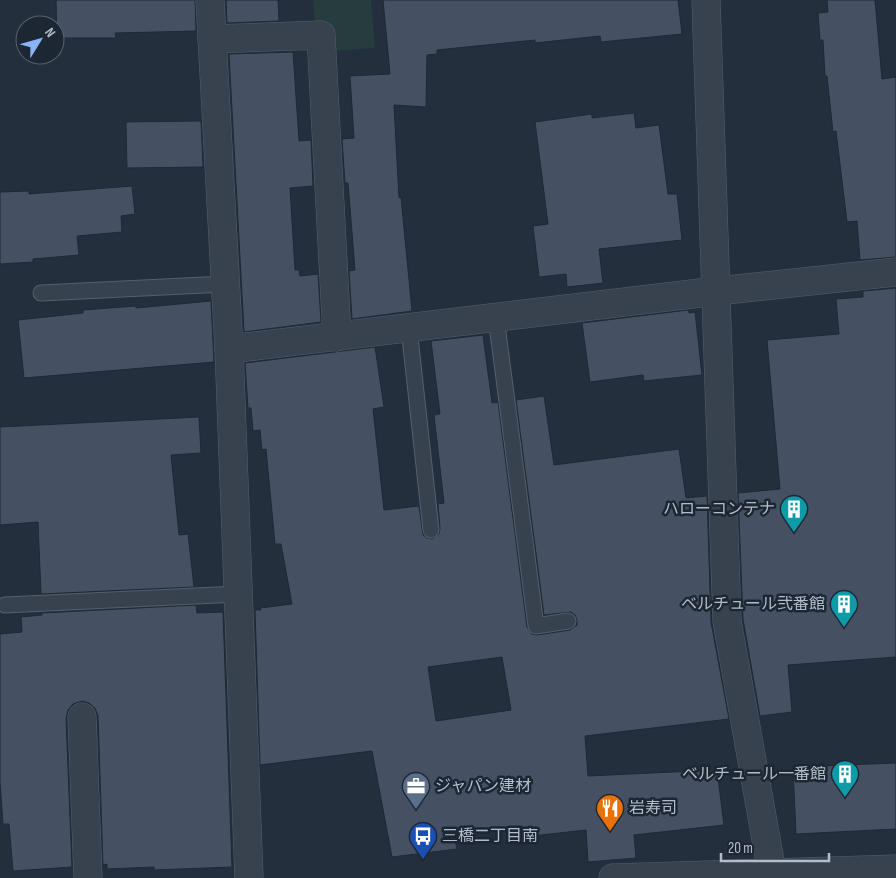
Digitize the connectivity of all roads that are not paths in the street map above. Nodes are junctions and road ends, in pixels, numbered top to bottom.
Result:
1 (210, 0) edge
2 (706, 0) edge
3 (212, 39) junction
4 (896, 272) edge
5 (225, 284) junction
6 (717, 291) junction
7 (40, 293) dead end
8 (496, 317) junction
9 (409, 328) junction
10 (337, 336) junction
11 (228, 350) junction
12 (431, 530) dead end
13 (238, 594) junction
14 (6, 605) dead end
15 (568, 621) dead end
16 (82, 717) dead end
17 (896, 869) edge
18 (772, 875) edge
19 (88, 878) edge
20 (249, 878) edge
21 (613, 878) edge

1 - 3 street
2 - 6 street
3 - 5 street
3 - 10 street
4 - 6 street
5 - 7 lane
5 - 11 street
6 - 8 street
6 - 18 street
8 - 9 street
8 - 15 lane
9 - 10 street
9 - 12 lane
10 - 11 street
11 - 13 street
13 - 14 lane
13 - 20 street
16 - 19 street
17 - 18 street
18 - 21 street

